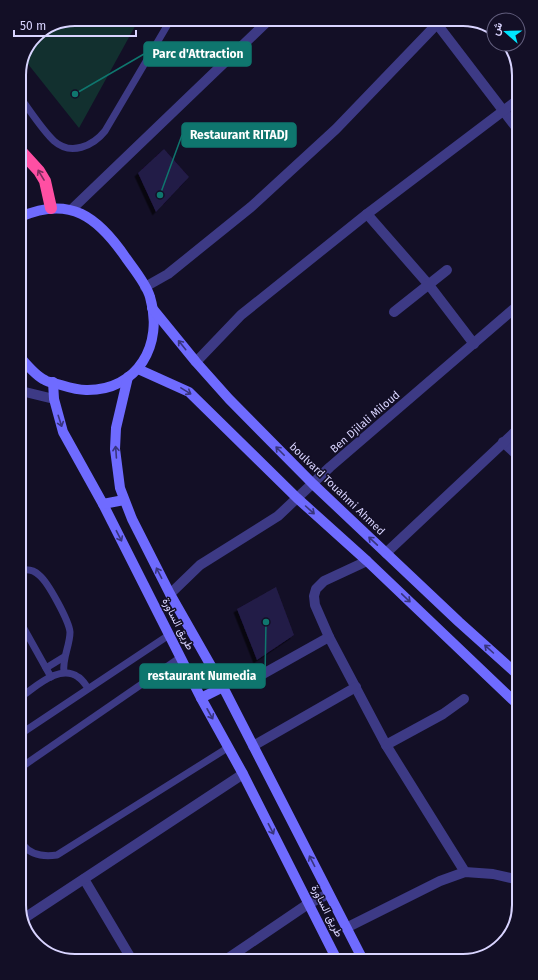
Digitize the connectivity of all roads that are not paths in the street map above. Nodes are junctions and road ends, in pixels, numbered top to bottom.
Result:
1 (167, 26) edge
2 (263, 26) edge
3 (436, 26) edge
4 (443, 26) edge
5 (512, 104) edge
6 (26, 105) edge
7 (503, 112) junction
8 (512, 122) edge
9 (26, 156) edge
10 (51, 208) junction
11 (71, 210) junction
12 (367, 214) junction
13 (26, 215) edge
14 (447, 270) dead end
15 (429, 285) junction
16 (145, 287) junction
17 (152, 308) junction
18 (512, 311) edge
19 (394, 312) dead end
20 (474, 344) junction
21 (196, 362) junction
22 (26, 365) edge
23 (138, 369) junction
24 (128, 377) junction
25 (53, 382) junction
26 (26, 392) edge
27 (54, 400) junction
28 (512, 434) edge
29 (503, 442) junction
30 (512, 450) edge
31 (313, 484) junction
32 (297, 498) junction
33 (124, 500) junction
34 (102, 504) junction
35 (386, 553) junction
36 (367, 561) junction
37 (26, 570) edge
38 (170, 594) junction
39 (26, 632) edge
40 (170, 635) junction
41 (329, 637) junction
42 (64, 657) junction
43 (181, 658) junction
44 (46, 668) junction
45 (512, 669) edge
46 (64, 672) junction
47 (51, 677) junction
48 (247, 683) dead end
49 (223, 687) junction
50 (356, 687) junction
51 (88, 688) junction
52 (26, 693) edge
53 (201, 698) junction
54 (464, 699) dead end
55 (512, 699) edge
56 (26, 730) edge
57 (386, 745) junction
58 (253, 746) junction
59 (229, 747) junction
60 (26, 763) edge
61 (243, 774) junction
62 (26, 849) edge
63 (465, 872) junction
64 (512, 878) edge
65 (84, 879) junction
66 (328, 894) junction
67 (308, 904) junction
68 (27, 916) edge
69 (346, 928) junction
70 (128, 954) edge
71 (234, 954) edge
72 (334, 954) edge
73 (360, 954) edge

1 - 6 lane
2 - 11 street
3 - 16 street
4 - 7 street
5 - 7 street
7 - 8 street
7 - 12 street
10 -> 9 highway
10 - 11 main road
10 - 13 main road
11 - 16 main road
12 - 15 street
12 - 21 street
14 - 15 street
15 - 19 street
15 - 20 street
16 - 17 main road
21 -> 17 main road, boulvard Touahmi Ahmed
17 - 23 main road
18 - 20 street, Ben Djilali Miloud
20 - 31 street, Ben Djilali Miloud
31 -> 21 main road, boulvard Touahmi Ahmed
22 - 25 main road
23 - 24 main road
23 -> 32 main road
24 - 25 main road
33 -> 24 main road, طريق الساورة
25 - 27 main road, طريق الساورة
26 - 27 street
27 -> 34 main road, طريق الساورة
28 - 29 street
29 - 30 street
29 - 35 street
31 - 32 street, Ben Djilali Miloud
35 -> 31 main road, boulvard Touahmi Ahmed
32 -> 36 main road
32 - 38 street, Ben Djilali Miloud
33 - 34 main road
38 -> 33 main road, طريق الساورة
34 -> 40 main road, طريق الساورة
45 -> 35 main road, boulvard Touahmi Ahmed
36 - 41 street
36 -> 55 main road
37 - 42 lane
38 - 49 main road, طريق الساورة
39 - 44 lane
40 - 43 main road, طريق الساورة
40 - 51 lane
41 - 48 street
41 - 50 street
42 - 44 lane
42 - 46 lane
43 - 53 main road, طريق الساورة
43 - 60 lane
44 - 47 lane
46 - 47 lane
46 - 51 lane
47 - 52 lane
49 - 53 main road
49 - 58 main road, طريق الساورة
50 - 57 street
50 - 58 street
51 - 56 lane
53 -> 59 main road, طريق الساورة
54 - 57 street
57 - 63 street
66 -> 58 main road, طريق الساورة
59 - 61 main road, طريق الساورة
59 - 62 lane
61 - 65 street
61 -> 67 main road, طريق الساورة
63 - 64 street
63 - 69 street
65 - 68 street
65 - 70 street
66 - 67 street
66 - 69 main road, طريق الساورة
67 - 71 street
67 - 72 main road, طريق الساورة
69 - 73 main road, طريق الساورة

